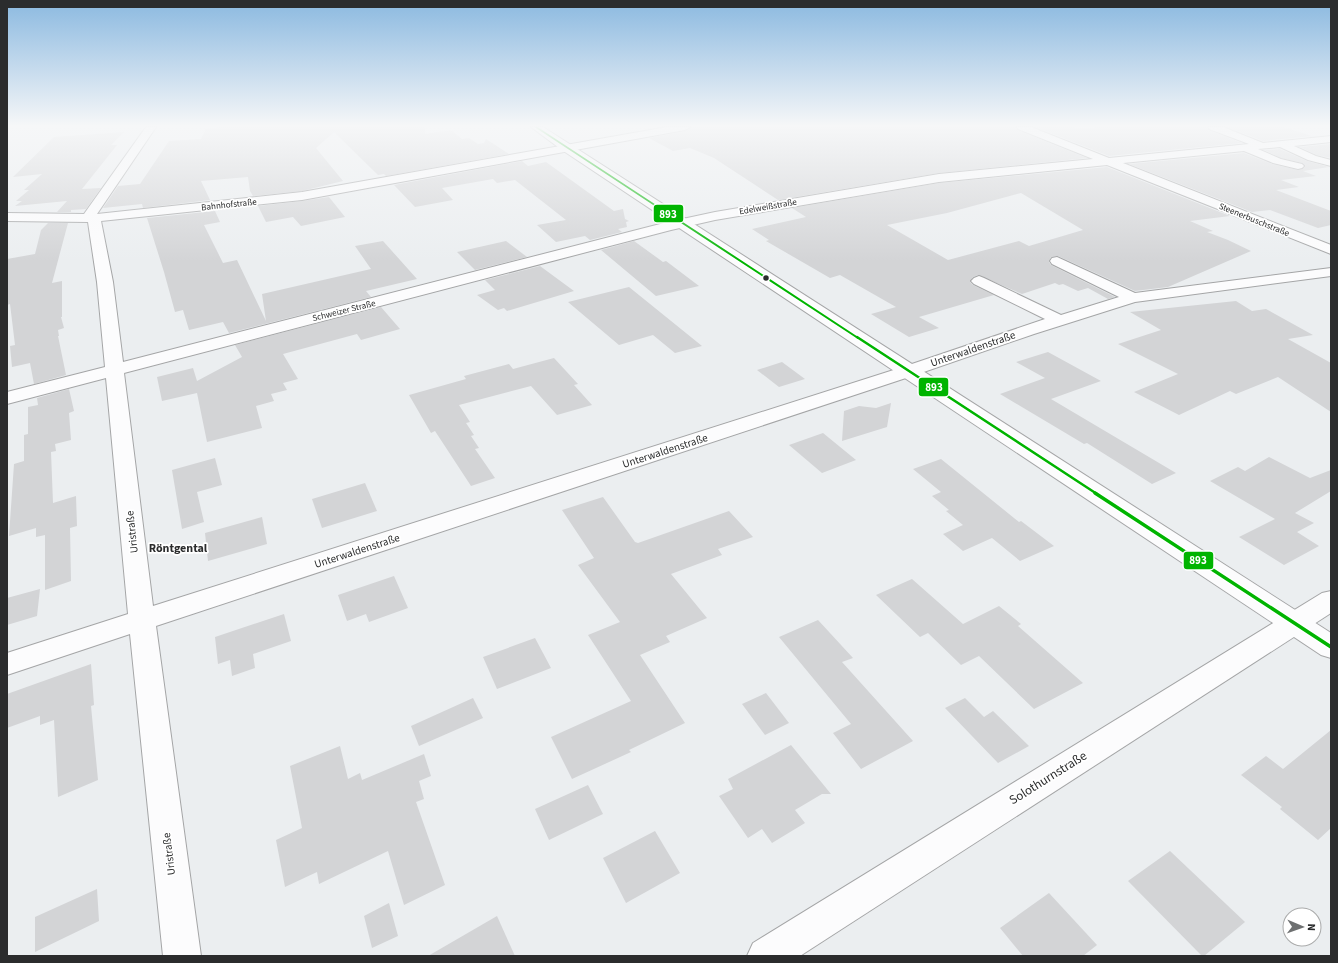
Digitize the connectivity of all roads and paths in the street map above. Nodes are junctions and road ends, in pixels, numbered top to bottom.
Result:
1 (119, 172) edge
2 (434, 172) edge
3 (603, 172) edge
4 (1002, 172) edge
5 (1135, 172) edge
6 (7, 217) edge
7 (94, 218) junction
8 (681, 223) junction
9 (1331, 250) edge
10 (1057, 261) dead end
11 (1331, 272) edge
12 (980, 281) dead end
13 (1132, 298) junction
14 (1059, 320) junction
15 (115, 370) junction
16 (909, 371) junction
17 (7, 398) edge
18 (1331, 600) edge
19 (142, 621) junction
20 (1295, 623) junction
21 (1331, 647) edge
22 (7, 664) edge
23 (182, 956) edge
24 (766, 956) edge

1 - 7 street, Uristraße
2 - 7 street, Bahnhofstraße
3 - 8 street
4 - 8 street, Edelweißstraße
5 - 9 street, Steenerbuschstraße
6 - 7 street, Bahnhofstraße
7 - 15 street, Uristraße
8 - 15 street, Schweizer Straße
8 - 16 street
10 - 13 street
11 - 13 street, Unterwaldenstraße
12 - 14 street
13 - 14 street, Unterwaldenstraße
14 - 16 street, Unterwaldenstraße
15 - 17 street, Schweizer Straße
15 - 19 street, Uristraße
16 - 19 street, Unterwaldenstraße
16 - 20 street
18 - 20 street, Solothurnstraße
19 - 22 street, Unterwaldenstraße
19 - 23 street, Uristraße
20 - 21 street
20 - 24 street, Solothurnstraße

